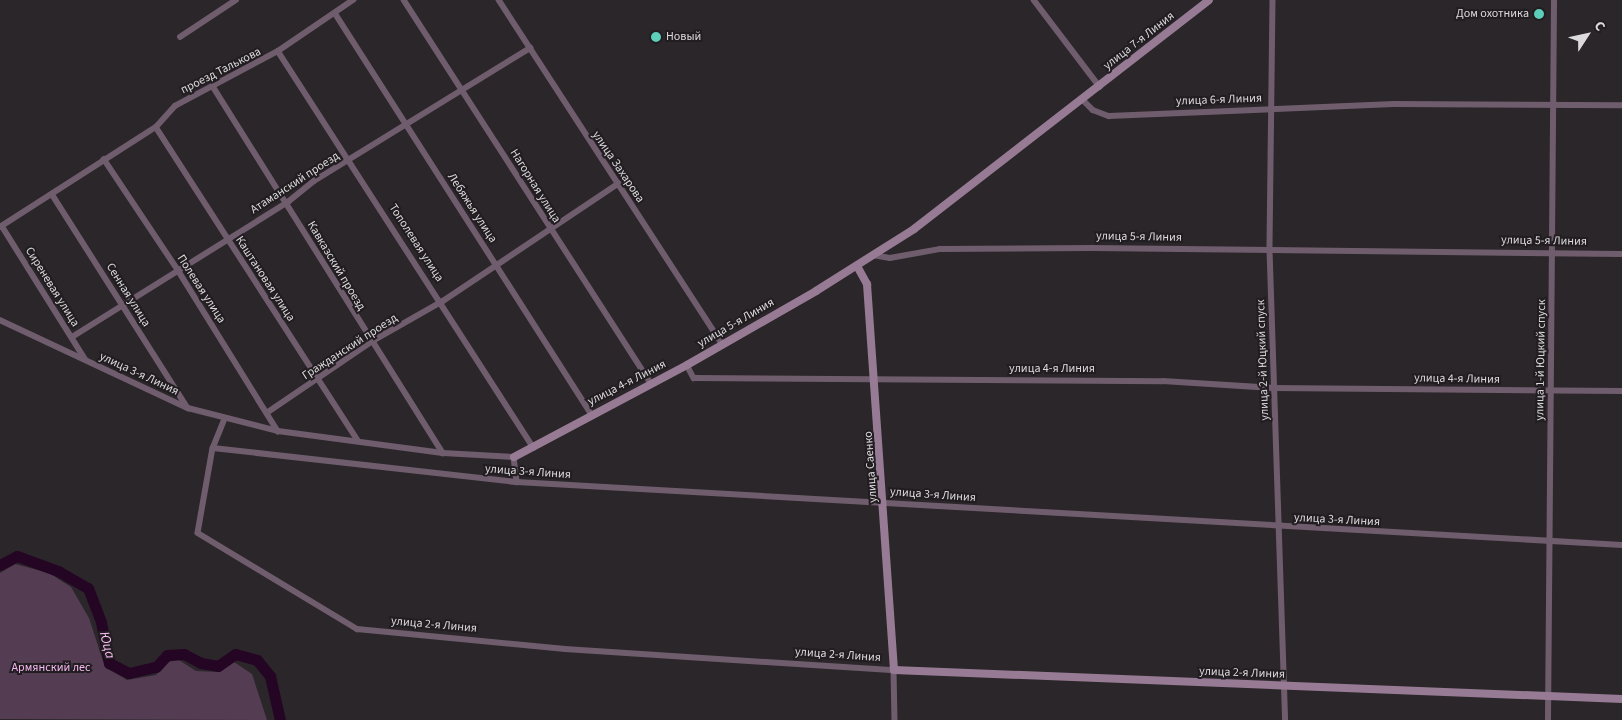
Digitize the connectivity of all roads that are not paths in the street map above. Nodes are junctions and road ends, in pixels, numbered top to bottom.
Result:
1 (236, 0) edge
2 (353, 0) edge
3 (404, 0) edge
4 (499, 0) edge
5 (1034, 0) edge
6 (1273, 0) edge
7 (1554, 0) edge
8 (1204, 2) edge
9 (334, 13) junction
10 (180, 37) dead end
11 (530, 48) junction
12 (278, 52) junction
13 (1100, 87) junction
14 (214, 88) junction
15 (462, 90) junction
16 (1084, 100) junction
17 (1550, 105) junction
18 (1622, 105) edge
19 (1273, 109) junction
20 (406, 124) junction
21 (156, 127) junction
22 (350, 159) junction
23 (104, 160) junction
24 (618, 184) junction
25 (52, 194) junction
26 (288, 202) junction
27 (1, 227) edge
28 (550, 229) junction
29 (227, 238) junction
30 (1270, 250) junction
31 (1552, 252) junction
32 (1622, 254) edge
33 (873, 255) junction
34 (497, 266) junction
35 (857, 266) junction
36 (178, 270) junction
37 (442, 302) junction
38 (122, 304) junction
39 (0, 320) edge
40 (72, 337) junction
41 (371, 342) junction
42 (722, 343) junction
43 (85, 359) junction
44 (686, 365) junction
45 (318, 380) junction
46 (875, 381) junction
47 (650, 382) junction
48 (1273, 388) junction
49 (1622, 391) edge
50 (1551, 392) junction
51 (188, 408) junction
52 (268, 412) junction
53 (591, 414) junction
54 (225, 419) junction
55 (278, 431) junction
56 (358, 441) junction
57 (214, 448) junction
58 (534, 448) junction
59 (443, 453) junction
60 (514, 457) junction
61 (517, 482) junction
62 (885, 502) junction
63 (1279, 527) junction
64 (1547, 540) junction
65 (1622, 545) edge
66 (894, 670) junction
67 (1284, 686) junction
68 (1548, 697) junction
69 (1622, 699) edge
70 (895, 720) edge
71 (1286, 720) edge
72 (1548, 720) edge

1 - 10 street
2 - 9 street, проезд Талькова
3 - 15 street, Нагорная улица
4 - 11 street, улица Захарова
5 - 13 street
6 - 19 street, улица 2-й Юцкий спуск
7 - 17 street, улица 1-й Юцкий спуск
8 - 13 street, улица 7-я Линия
9 - 12 street, проезд Талькова
9 - 20 street, Лебяжья улица
11 - 15 street, Атаманский проезд
11 - 24 street, улица Захарова
12 - 14 street, проезд Талькова
12 - 22 street, Тополевая улица
13 - 16 street, улица 7-я Линия
14 - 21 street, проезд Талькова
14 - 26 street, Кавказский проезд
15 - 20 street, Атаманский проезд
15 - 28 street, Нагорная улица
16 - 19 street, улица 6-я Линия
16 - 33 street
17 - 18 street, улица 6-я Линия
17 - 19 street, улица 6-я Линия
17 - 31 street, улица 1-й Юцкий спуск
19 - 30 street, улица 2-й Юцкий спуск
20 - 22 street, Атаманский проезд
20 - 34 street, Лебяжья улица
21 - 23 street, проезд Талькова
21 - 29 street, Каштановая улица
22 - 26 street, Атаманский проезд
22 - 37 street, Тополевая улица
23 - 25 street, проезд Талькова
23 - 36 street, Полевая улица
24 - 28 street, Гражданский проезд
24 - 42 street, улица Захарова
25 - 27 street, проезд Талькова
25 - 38 street, Сенная улица
26 - 29 street, Атаманский проезд
26 - 41 street, Кавказский проезд
27 - 40 street, Сиреневая улица
28 - 34 street, Гражданский проезд
28 - 47 street, Нагорная улица
29 - 36 street, Атаманский проезд
29 - 45 street, Каштановая улица
30 - 31 street, улица 5-я Линия
30 - 33 street, улица 5-я Линия
30 - 48 street, улица 2-й Юцкий спуск
31 - 32 street, улица 5-я Линия
31 - 50 street, улица 1-й Юцкий спуск
33 - 35 street, улица 5-я Линия
34 - 37 street, Гражданский проезд
34 - 53 street, Лебяжья улица
35 - 42 street, улица 5-я Линия
35 - 46 street, улица Саенко
36 - 38 street, Атаманский проезд
36 - 52 street, Полевая улица
37 - 41 street, Гражданский проезд
37 - 58 street, Тополевая улица
38 - 40 street, Атаманский проезд
38 - 51 street, Сенная улица
39 - 43 street, улица 3-я Линия
40 - 43 street, Сиреневая улица
41 - 45 street, Гражданский проезд
41 - 59 street, Кавказский проезд
42 - 44 street, улица 5-я Линия
43 - 51 street, улица 3-я Линия
44 - 46 street, улица 4-я Линия
44 - 47 street, улица 4-я Линия
45 - 52 street, Гражданский проезд
45 - 56 street, Каштановая улица
46 - 48 street, улица 4-я Линия
46 - 62 street, улица Саенко
47 - 53 street, улица 4-я Линия
48 - 50 street, улица 4-я Линия
48 - 63 street, улица 2-й Юцкий спуск
49 - 50 street, улица 4-я Линия
50 - 64 street, улица 1-й Юцкий спуск
51 - 54 street, улица 3-я Линия
52 - 55 street, Полевая улица
53 - 58 street, улица 4-я Линия
54 - 55 street, улица 3-я Линия
54 - 57 street, улица 2-я Линия
55 - 56 street, улица 3-я Линия
56 - 59 street, улица 3-я Линия
57 - 61 street, улица 3-я Линия
57 - 66 street, улица 2-я Линия
58 - 60 street, улица 4-я Линия
59 - 60 street, улица 3-я Линия
60 - 61 street
61 - 62 street, улица 3-я Линия
62 - 63 street, улица 3-я Линия
62 - 66 street, улица Саенко
63 - 64 street, улица 3-я Линия
63 - 67 street, улица 2-й Юцкий спуск
64 - 65 street, улица 3-я Линия
64 - 68 street, улица 1-й Юцкий спуск
66 - 67 street, улица 2-я Линия
66 - 70 street
67 - 68 street, улица 2-я Линия
67 - 71 street, улица 2-й Юцкий спуск
68 - 69 street, улица 2-я Линия
68 - 72 street, улица 1-й Юцкий спуск

